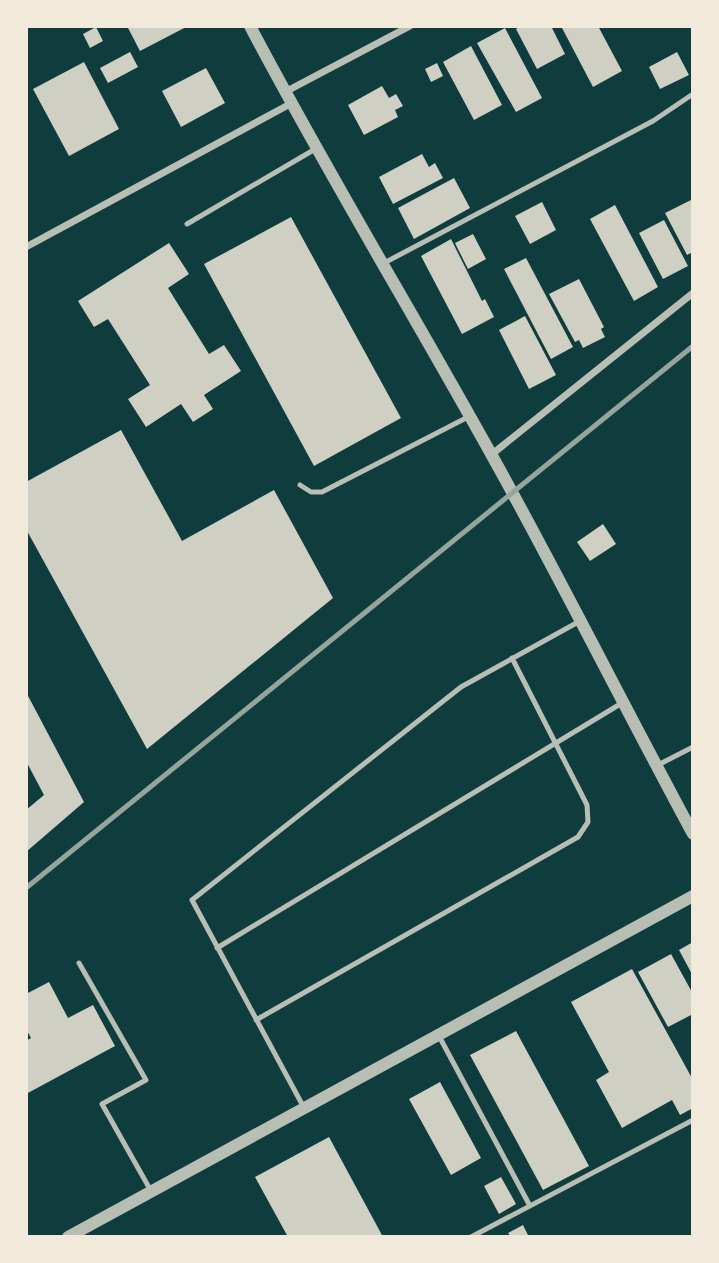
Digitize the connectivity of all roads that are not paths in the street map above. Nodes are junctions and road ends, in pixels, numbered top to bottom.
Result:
1 (250, 26) edge
2 (410, 26) edge
3 (285, 92) junction
4 (693, 94) edge
5 (292, 103) junction
6 (318, 148) junction
7 (187, 224) dead end
8 (26, 247) edge
9 (384, 263) junction
10 (693, 293) edge
11 (470, 416) junction
12 (491, 455) junction
13 (300, 485) dead end
14 (580, 621) junction
15 (512, 658) junction
16 (623, 702) junction
17 (556, 743) junction
18 (693, 747) edge
19 (656, 766) junction
20 (693, 834) edge
21 (693, 896) edge
22 (218, 948) junction
23 (79, 963) dead end
24 (256, 1020) junction
25 (438, 1035) junction
26 (304, 1108) junction
27 (693, 1120) edge
28 (151, 1191) junction
29 (530, 1206) junction
30 (68, 1237) edge
31 (471, 1237) edge

1 - 3 street
2 - 3 street
3 - 5 street
4 - 9 lane
5 - 6 street
5 - 8 street
6 - 7 lane
6 - 9 street
9 - 11 street
10 - 12 street
11 - 12 street
11 - 13 lane
12 - 14 street
14 - 15 lane
14 - 16 street
15 - 17 lane
15 - 22 lane
16 - 17 lane
16 - 19 street
17 - 22 lane
17 - 24 lane
18 - 19 lane
19 - 20 street
21 - 25 street
22 - 24 lane
23 - 28 lane
24 - 26 lane
25 - 26 street
25 - 29 lane
26 - 28 street
27 - 29 lane
28 - 30 street
29 - 31 lane

